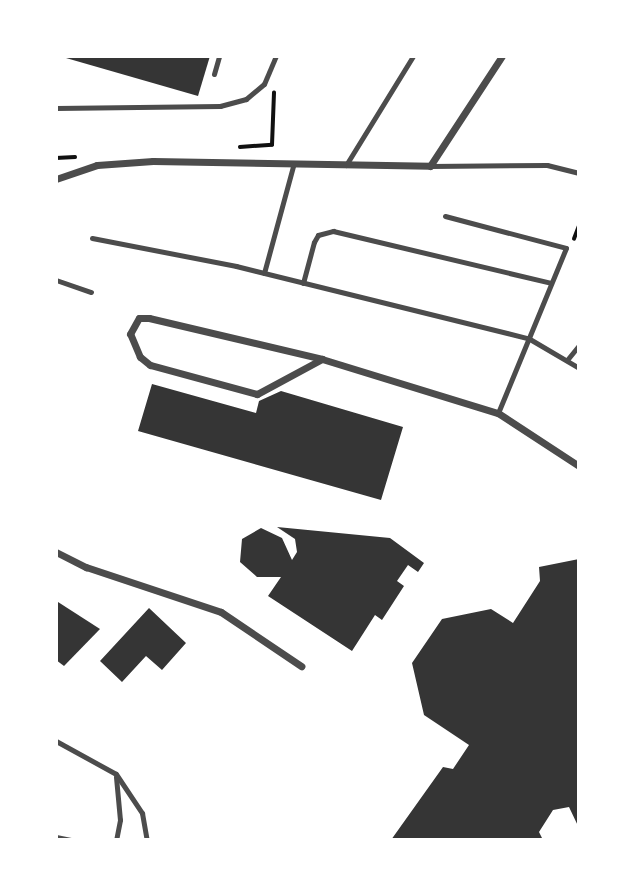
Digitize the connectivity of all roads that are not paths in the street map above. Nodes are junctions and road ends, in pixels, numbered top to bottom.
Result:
1 (219, 56) edge
2 (276, 56) edge
3 (413, 56) edge
4 (502, 56) edge
5 (214, 74) dead end
6 (56, 108) edge
7 (293, 166) junction
8 (430, 166) junction
9 (344, 167) junction
10 (579, 173) edge
11 (56, 179) edge
12 (445, 216) dead end
13 (92, 238) dead end
14 (264, 273) junction
15 (56, 280) edge
16 (303, 283) junction
17 (551, 283) junction
18 (91, 292) dead end
19 (528, 338) junction
20 (579, 345) edge
21 (323, 359) junction
22 (566, 359) junction
23 (579, 368) edge
24 (498, 413) junction
25 (579, 466) edge
26 (56, 552) edge
27 (301, 666) dead end
28 (56, 741) edge
29 (116, 774) junction
30 (56, 837) edge
31 (71, 840) edge
32 (116, 840) edge
33 (147, 840) edge

1 - 5 lane
2 - 6 lane
3 - 9 lane
4 - 8 street
7 - 9 street
7 - 11 street
7 - 14 lane
8 - 9 street
8 - 10 lane
12 - 17 lane
13 - 14 lane
14 - 16 lane
15 - 18 lane
16 - 17 lane
16 - 19 lane
17 - 19 lane
19 - 22 lane
19 - 24 lane
20 - 22 lane
21 - 21 street
21 - 24 street
22 - 23 lane
24 - 25 street
26 - 27 street
28 - 29 lane
29 - 32 lane
29 - 33 lane
30 - 31 lane

